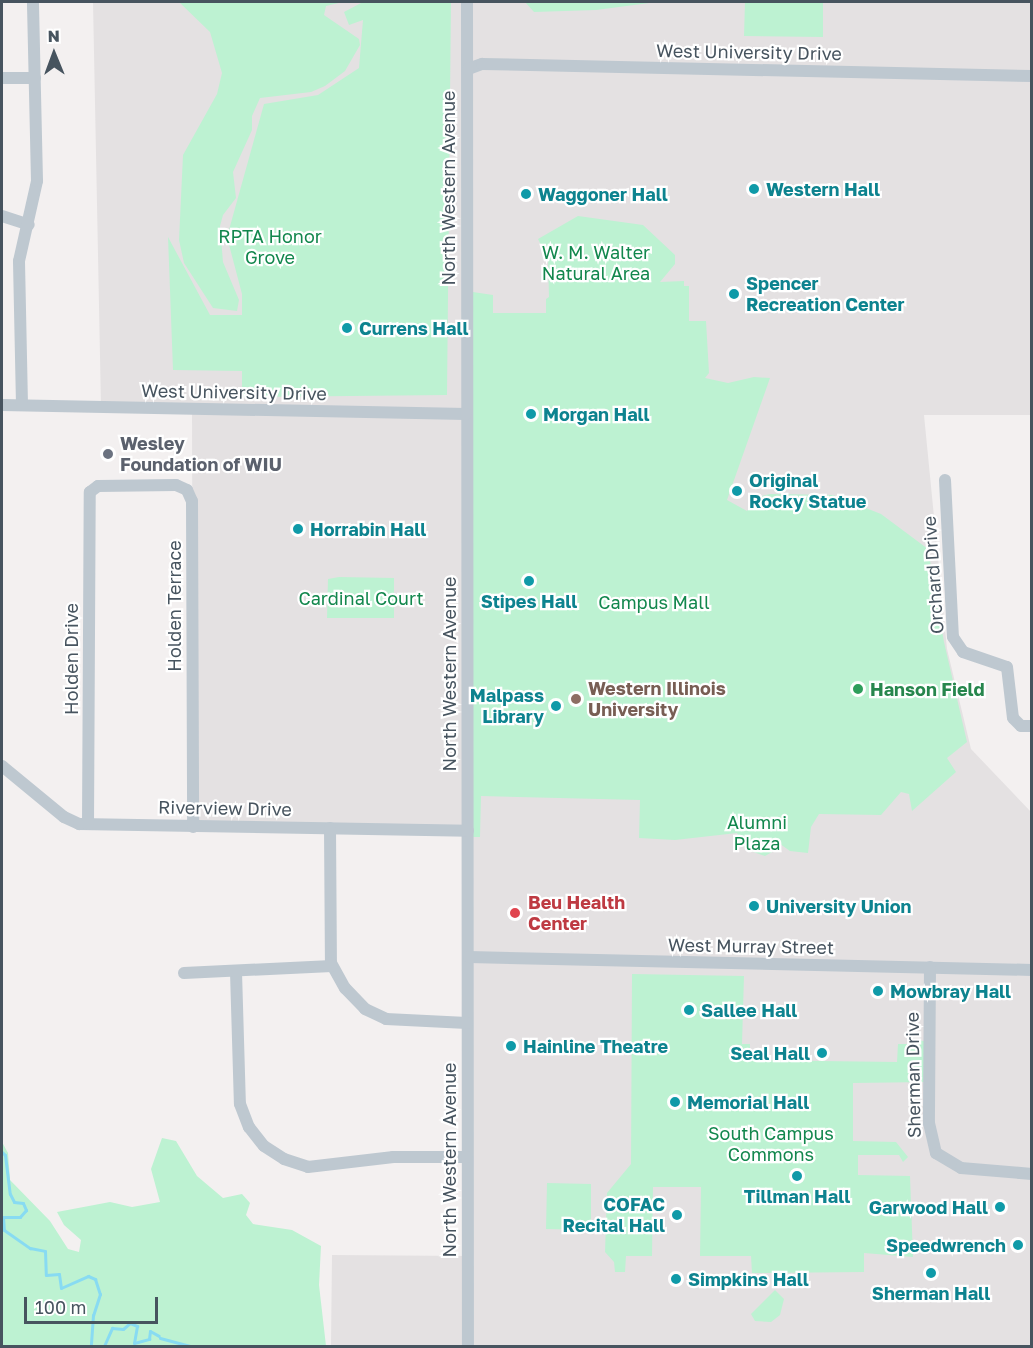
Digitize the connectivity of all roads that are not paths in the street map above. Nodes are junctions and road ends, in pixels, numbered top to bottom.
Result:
1 (33, 2) edge
2 (467, 2) edge
3 (468, 69) junction
4 (1032, 76) edge
5 (2, 78) edge
6 (35, 78) junction
7 (2, 216) edge
8 (29, 225) junction
9 (2, 405) edge
10 (22, 405) junction
11 (466, 414) junction
12 (945, 480) dead end
13 (89, 494) joint
14 (1032, 726) edge
15 (2, 766) edge
16 (88, 824) junction
17 (193, 827) junction
18 (330, 828) junction
19 (468, 831) junction
20 (469, 957) junction
21 (332, 966) junction
22 (930, 967) junction
23 (1032, 970) edge
24 (236, 972) junction
25 (184, 973) dead end
26 (467, 1023) junction
27 (467, 1157) junction
28 (1032, 1174) edge
29 (468, 1347) edge

1 - 6 street
2 - 3 street, North Western Avenue
3 - 4 street, West University Drive
3 - 11 street, North Western Avenue
5 - 6 street
6 - 8 street
7 - 8 street
8 - 10 street
9 - 10 street, West University Drive
10 - 11 street, West University Drive
11 - 19 street, North Western Avenue
12 - 14 street, Orchard Drive
13 - 16 street, Holden Drive
13 - 17 street, Holden Terrace
15 - 16 street, Riverview Drive
16 - 17 street, Riverview Drive
17 - 18 street, Riverview Drive
18 - 19 street, Riverview Drive
18 - 21 street
19 - 20 street, North Western Avenue
20 - 22 street, West Murray Street
20 - 26 street, North Western Avenue
21 - 24 street
21 - 26 street
22 - 23 street, West Murray Street
22 - 28 street, Sherman Drive
24 - 25 street
24 - 27 street
26 - 27 street, North Western Avenue
27 - 29 street, North Western Avenue

